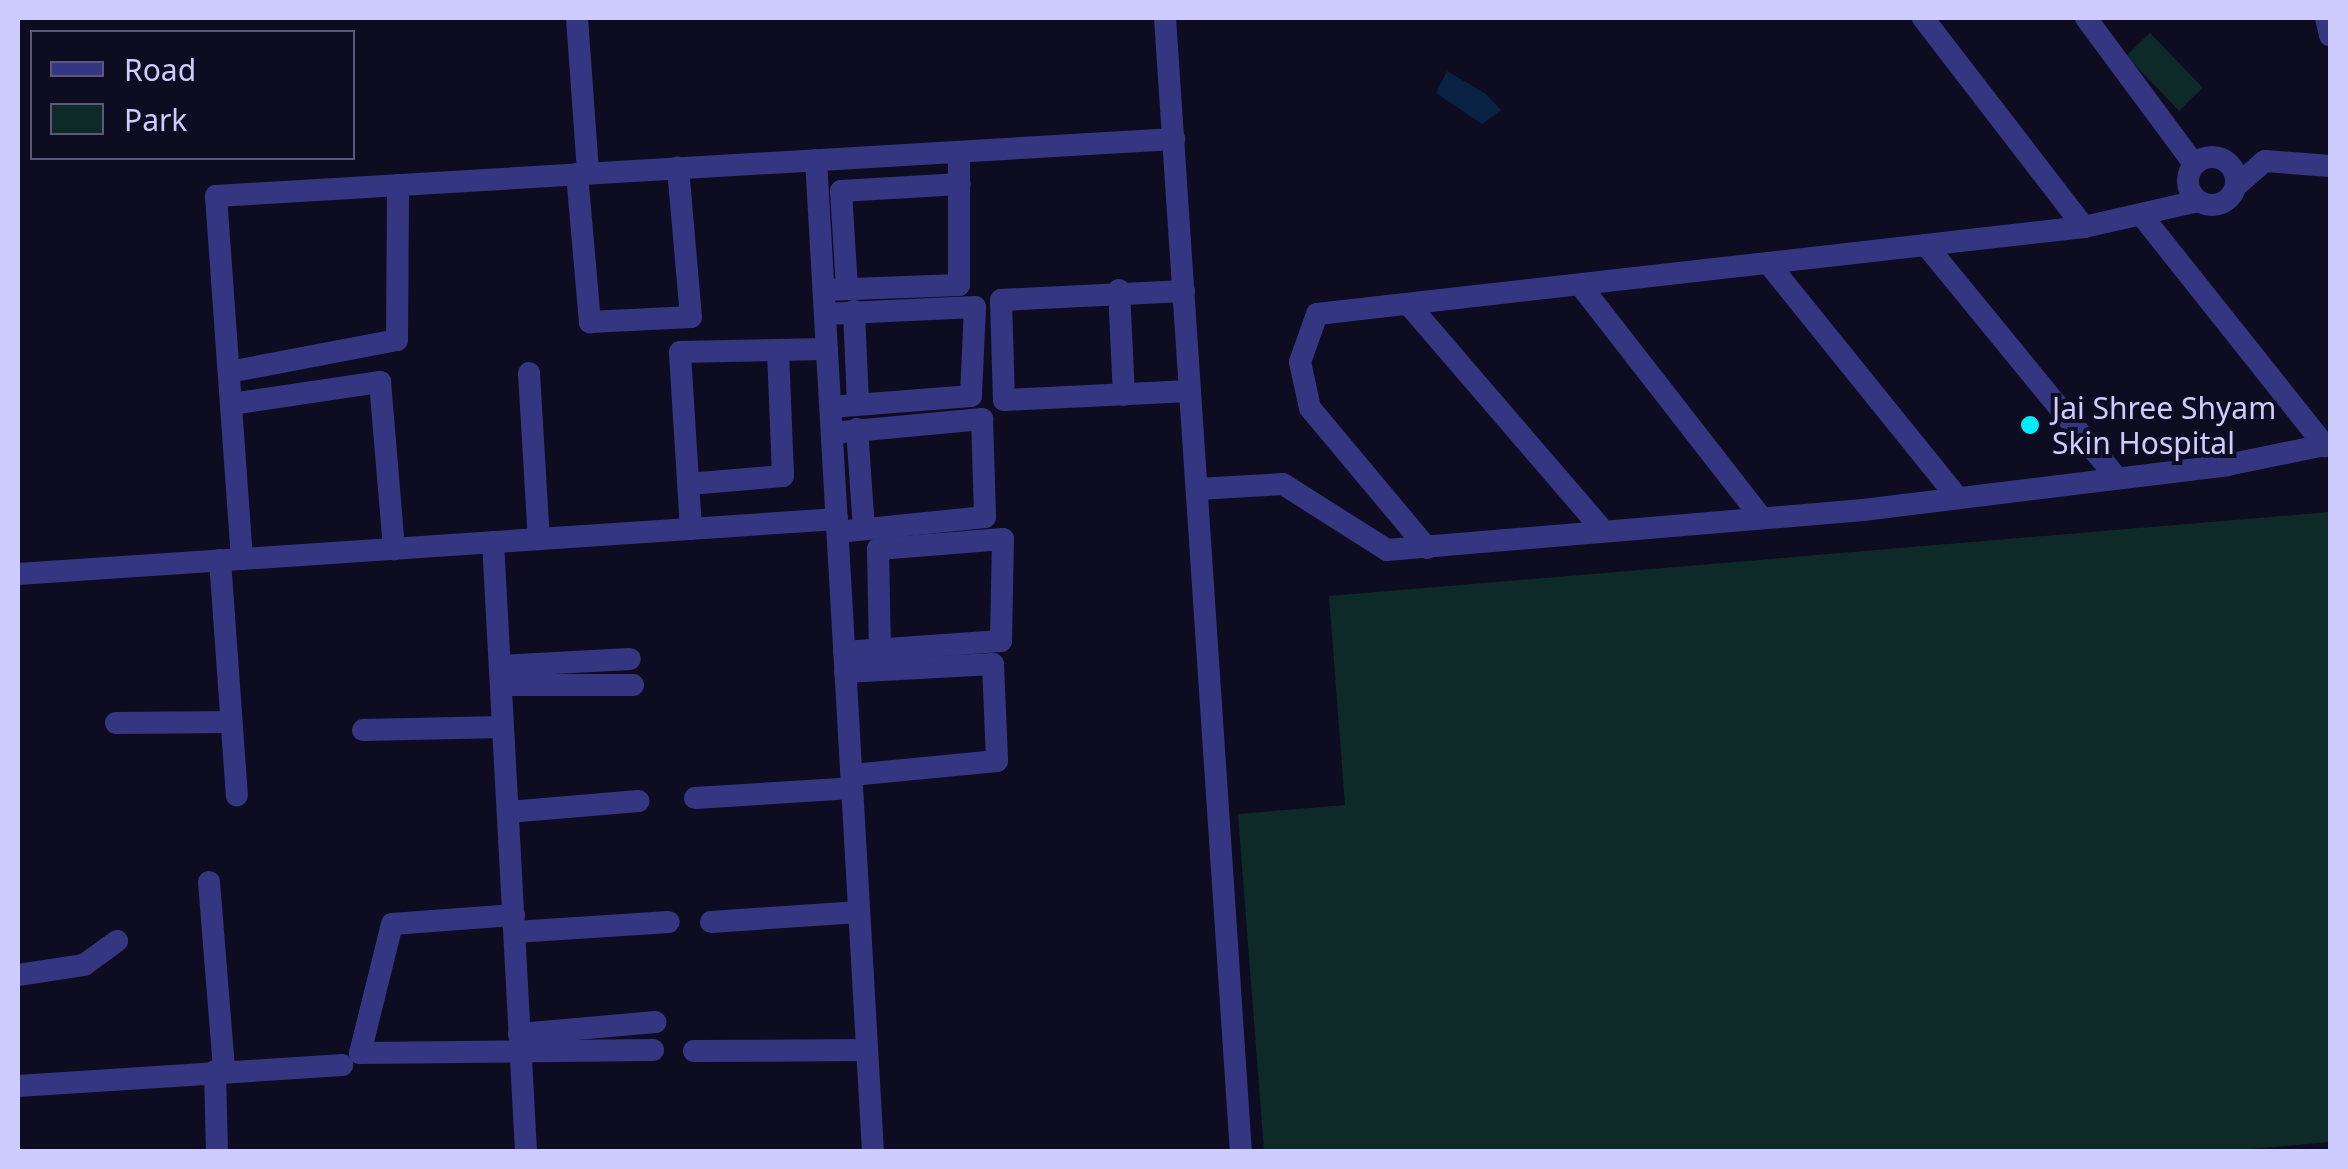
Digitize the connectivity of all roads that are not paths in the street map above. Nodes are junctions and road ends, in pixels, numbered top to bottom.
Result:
1 (577, 18) edge
2 (1166, 18) edge
3 (1923, 18) edge
4 (2086, 18) edge
5 (2326, 18) edge
6 (2330, 36) edge
7 (1174, 139) junction
8 (959, 152) junction
9 (816, 160) junction
10 (2194, 164) junction
11 (2330, 166) edge
12 (678, 168) junction
13 (582, 174) junction
14 (960, 184) junction
15 (398, 185) junction
16 (2236, 186) junction
17 (2198, 201) junction
18 (2143, 217) junction
19 (2084, 226) junction
20 (1926, 245) junction
21 (1769, 264) junction
22 (1580, 286) junction
23 (1119, 290) junction
24 (1184, 291) junction
25 (838, 301) junction
26 (1410, 306) junction
27 (827, 349) junction
28 (778, 351) junction
29 (228, 372) junction
30 (529, 372) dead end
31 (1190, 391) junction
32 (1124, 394) junction
33 (231, 404) junction
34 (858, 404) junction
35 (830, 406) junction
36 (858, 429) junction
37 (832, 433) junction
38 (2328, 444) edge
39 (2114, 474) junction
40 (688, 484) junction
41 (1197, 489) junction
42 (1958, 498) junction
43 (1758, 513) junction
44 (837, 525) junction
45 (691, 528) junction
46 (864, 528) junction
47 (1600, 528) junction
48 (539, 539) junction
49 (493, 542) junction
50 (1427, 548) junction
51 (394, 549) junction
52 (231, 560) junction
53 (18, 574) edge
54 (880, 649) junction
55 (630, 659) dead end
56 (845, 662) junction
57 (500, 676) junction
58 (633, 686) dead end
59 (232, 722) junction
60 (116, 723) dead end
61 (503, 727) junction
62 (363, 730) dead end
63 (852, 781) junction
64 (237, 795) dead end
65 (694, 798) dead end
66 (640, 801) dead end
67 (508, 812) junction
68 (209, 882) dead end
69 (859, 912) junction
70 (669, 922) dead end
71 (711, 922) dead end
72 (514, 924) junction
73 (117, 941) dead end
74 (18, 975) edge
75 (655, 1022) dead end
76 (520, 1044) junction
77 (653, 1050) dead end
78 (867, 1050) junction
79 (694, 1051) dead end
80 (342, 1065) dead end
81 (220, 1071) junction
82 (18, 1086) edge
83 (217, 1152) edge
84 (526, 1152) edge
85 (872, 1152) edge
86 (1241, 1152) edge

1 - 13 street
2 - 7 street
3 - 19 street
4 - 10 street
5 - 6 street
7 - 8 street
7 - 24 street
8 - 9 street
8 - 14 street
9 - 12 street
9 - 25 street
10 - 16 street
10 - 17 street
11 - 16 street
12 - 13 street
12 - 13 street
13 - 15 street
14 - 25 street
14 - 25 street
15 - 29 street
15 - 29 street
16 - 17 street
17 - 18 street
18 - 19 street
18 - 38 street
19 - 20 street
20 - 21 street
20 - 39 street
21 - 22 street
21 - 42 street
22 - 26 street
22 - 43 street
23 - 24 street
23 - 32 street
23 - 32 street
24 - 31 street
25 - 27 street
25 - 34 street
25 - 34 street
26 - 47 street
26 - 50 street
27 - 28 street
27 - 35 street
28 - 40 street
28 - 40 street
29 - 33 street
30 - 48 street
31 - 32 street
31 - 41 street
33 - 51 street
33 - 52 street
34 - 35 street
35 - 37 street
36 - 37 street
36 - 46 street
36 - 46 street
37 - 44 street
38 - 39 street
39 - 42 street
40 - 45 street
41 - 50 street
41 - 86 street
42 - 43 street
43 - 47 street
44 - 45 street
44 - 46 street
44 - 56 street
45 - 48 street
47 - 50 street
48 - 49 street
49 - 51 street
49 - 57 street
51 - 52 street
52 - 53 street
52 - 59 street
54 - 54 street
54 - 56 street
55 - 57 street
56 - 63 street
56 - 63 street
57 - 58 street
57 - 61 street
59 - 60 street
59 - 64 street
61 - 62 street
61 - 67 street
63 - 65 street
63 - 69 street
66 - 67 street
67 - 72 street
68 - 81 street
69 - 71 street
69 - 78 street
70 - 72 street
72 - 76 street
72 - 76 street
73 - 74 street
75 - 76 street
76 - 77 street
76 - 84 street
78 - 79 street
78 - 85 street
80 - 81 street
81 - 82 street
81 - 83 street

